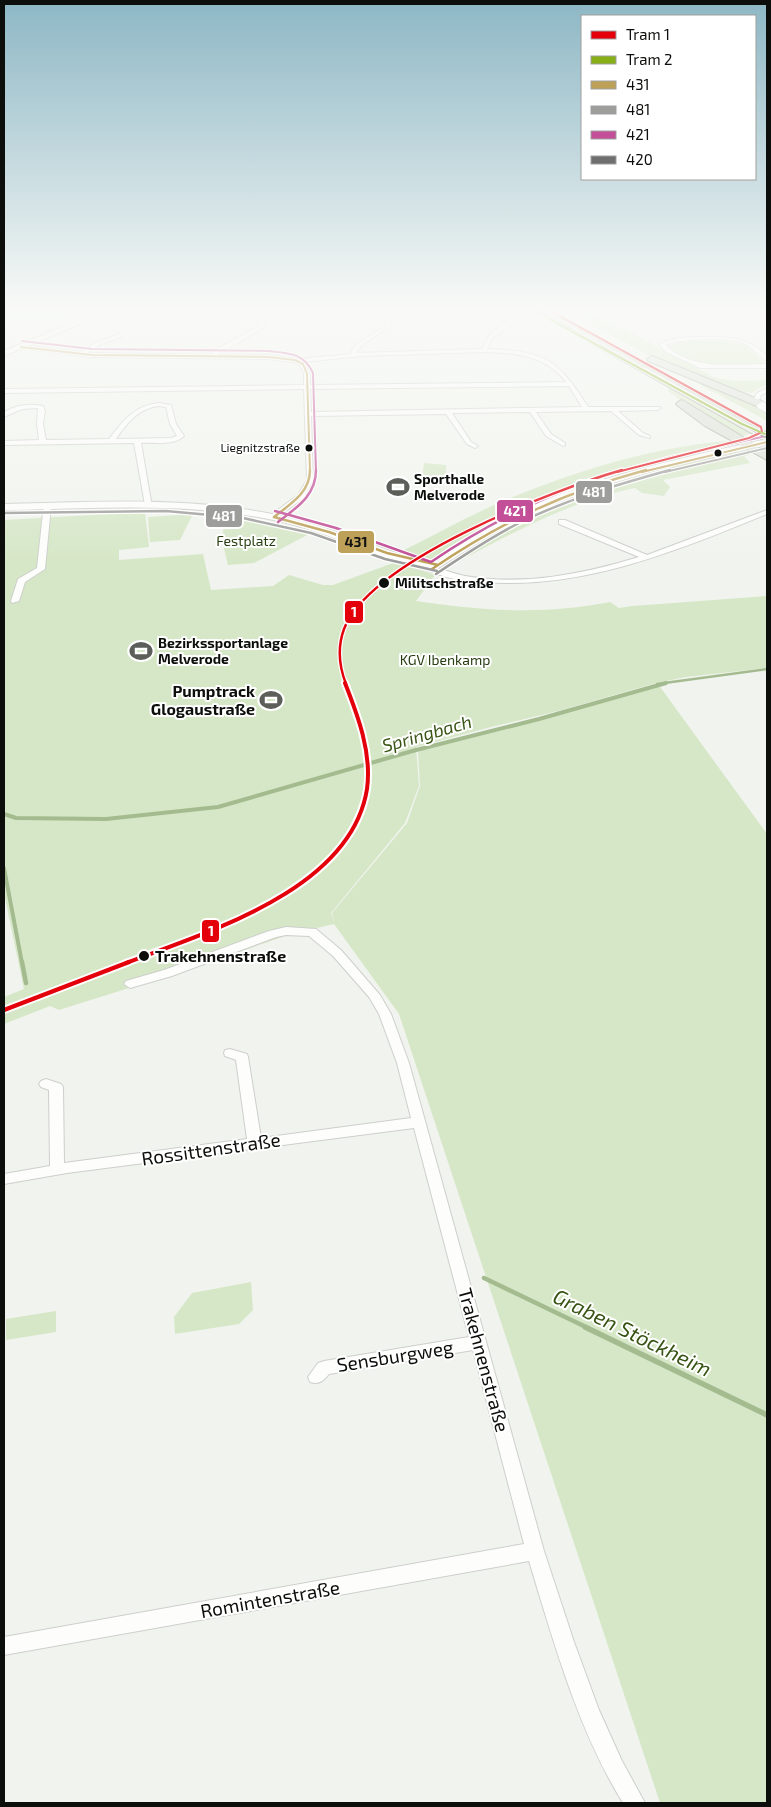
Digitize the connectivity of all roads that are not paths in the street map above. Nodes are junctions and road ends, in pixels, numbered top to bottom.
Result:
1 (307, 393) edge
2 (575, 393) edge
3 (670, 393) edge
4 (680, 393) edge
5 (722, 393) edge
6 (764, 397) edge
7 (658, 408) dead end
8 (586, 409) junction
9 (613, 409) junction
10 (532, 410) junction
11 (767, 411) edge
12 (448, 412) junction
13 (308, 414) junction
14 (751, 414) dead end
15 (4, 415) edge
16 (767, 424) edge
17 (648, 437) dead end
18 (111, 441) junction
19 (137, 441) junction
20 (42, 442) junction
21 (4, 443) edge
22 (563, 444) dead end
23 (761, 445) edge
24 (475, 446) dead end
25 (767, 456) edge
26 (149, 505) junction
27 (47, 506) junction
28 (4, 507) edge
29 (767, 512) edge
30 (274, 517) junction
31 (562, 522) dead end
32 (646, 557) junction
33 (435, 567) junction
34 (15, 601) dead end
35 (130, 984) dead end
36 (230, 1053) dead end
37 (46, 1084) dead end
38 (419, 1122) junction
39 (255, 1144) junction
40 (57, 1170) junction
41 (4, 1179) edge
42 (479, 1342) junction
43 (316, 1377) dead end
44 (536, 1551) junction
45 (4, 1646) edge
46 (635, 1803) edge

1 - 13 street
2 - 8 street
3 - 23 highway
4 - 23 highway
5 - 6 highway
6 - 11 street
7 - 9 street
8 - 9 street
8 - 10 street
9 - 17 street
10 - 12 street
10 - 22 street
12 - 13 street
12 - 24 street
13 - 30 street
14 - 16 highway
15 - 20 street
18 - 19 street
18 - 19 street
18 - 20 street
19 - 26 street
20 - 21 street
23 - 25 highway
23 - 33 street
26 - 27 street
26 - 30 street
27 - 28 street
27 - 34 street
29 - 32 street
30 - 33 street
31 - 32 street
32 - 33 street
35 - 38 street, Trakehnenstraße
36 - 39 street
37 - 40 street
38 - 39 street, Rossittenstraße
38 - 42 street, Trakehnenstraße
39 - 40 street, Rossittenstraße
40 - 41 street, Rossittenstraße
42 - 43 street, Sensburgweg
42 - 44 street, Trakehnenstraße
44 - 45 street, Romintenstraße
44 - 46 street, Trakehnenstraße

